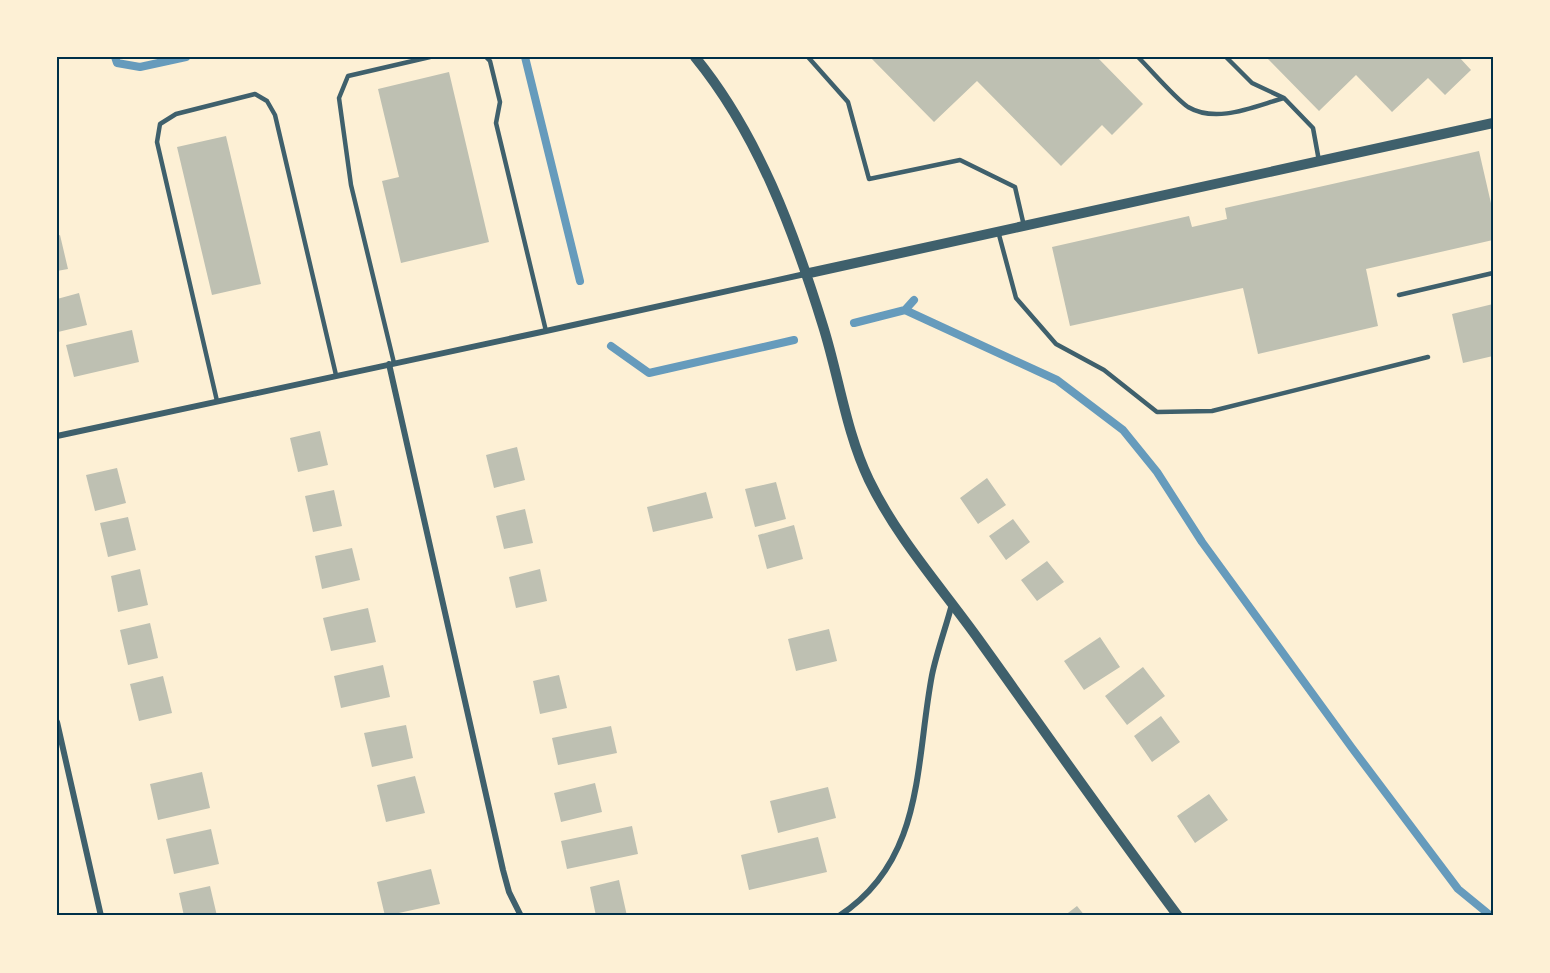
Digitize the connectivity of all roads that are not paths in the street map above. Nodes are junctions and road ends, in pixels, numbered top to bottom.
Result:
1 (430, 57) edge
2 (486, 57) edge
3 (694, 57) edge
4 (808, 57) edge
5 (1138, 57) edge
6 (1226, 57) edge
7 (1284, 98) junction
8 (1493, 123) edge
9 (1319, 161) junction
10 (1024, 226) junction
11 (998, 231) junction
12 (1493, 273) edge
13 (805, 274) junction
14 (1399, 295) dead end
15 (546, 331) junction
16 (1428, 357) dead end
17 (392, 364) junction
18 (336, 375) junction
19 (217, 401) junction
20 (57, 436) edge
21 (952, 604) junction
22 (57, 722) edge
23 (101, 916) edge
24 (521, 916) edge
25 (839, 916) edge
26 (1178, 916) edge

1 - 17 lane
2 - 15 lane
3 - 13 street
4 - 10 lane
5 - 7 lane
6 - 7 lane
7 - 9 lane
8 - 9 street
9 - 10 street
10 - 11 street
11 - 13 street
11 - 16 lane
12 - 14 lane
13 - 15 street
13 - 21 street
15 - 17 street
17 - 18 street
17 - 24 street
18 - 19 street
18 - 19 lane
19 - 20 street
21 - 25 street
21 - 26 street
22 - 23 street

